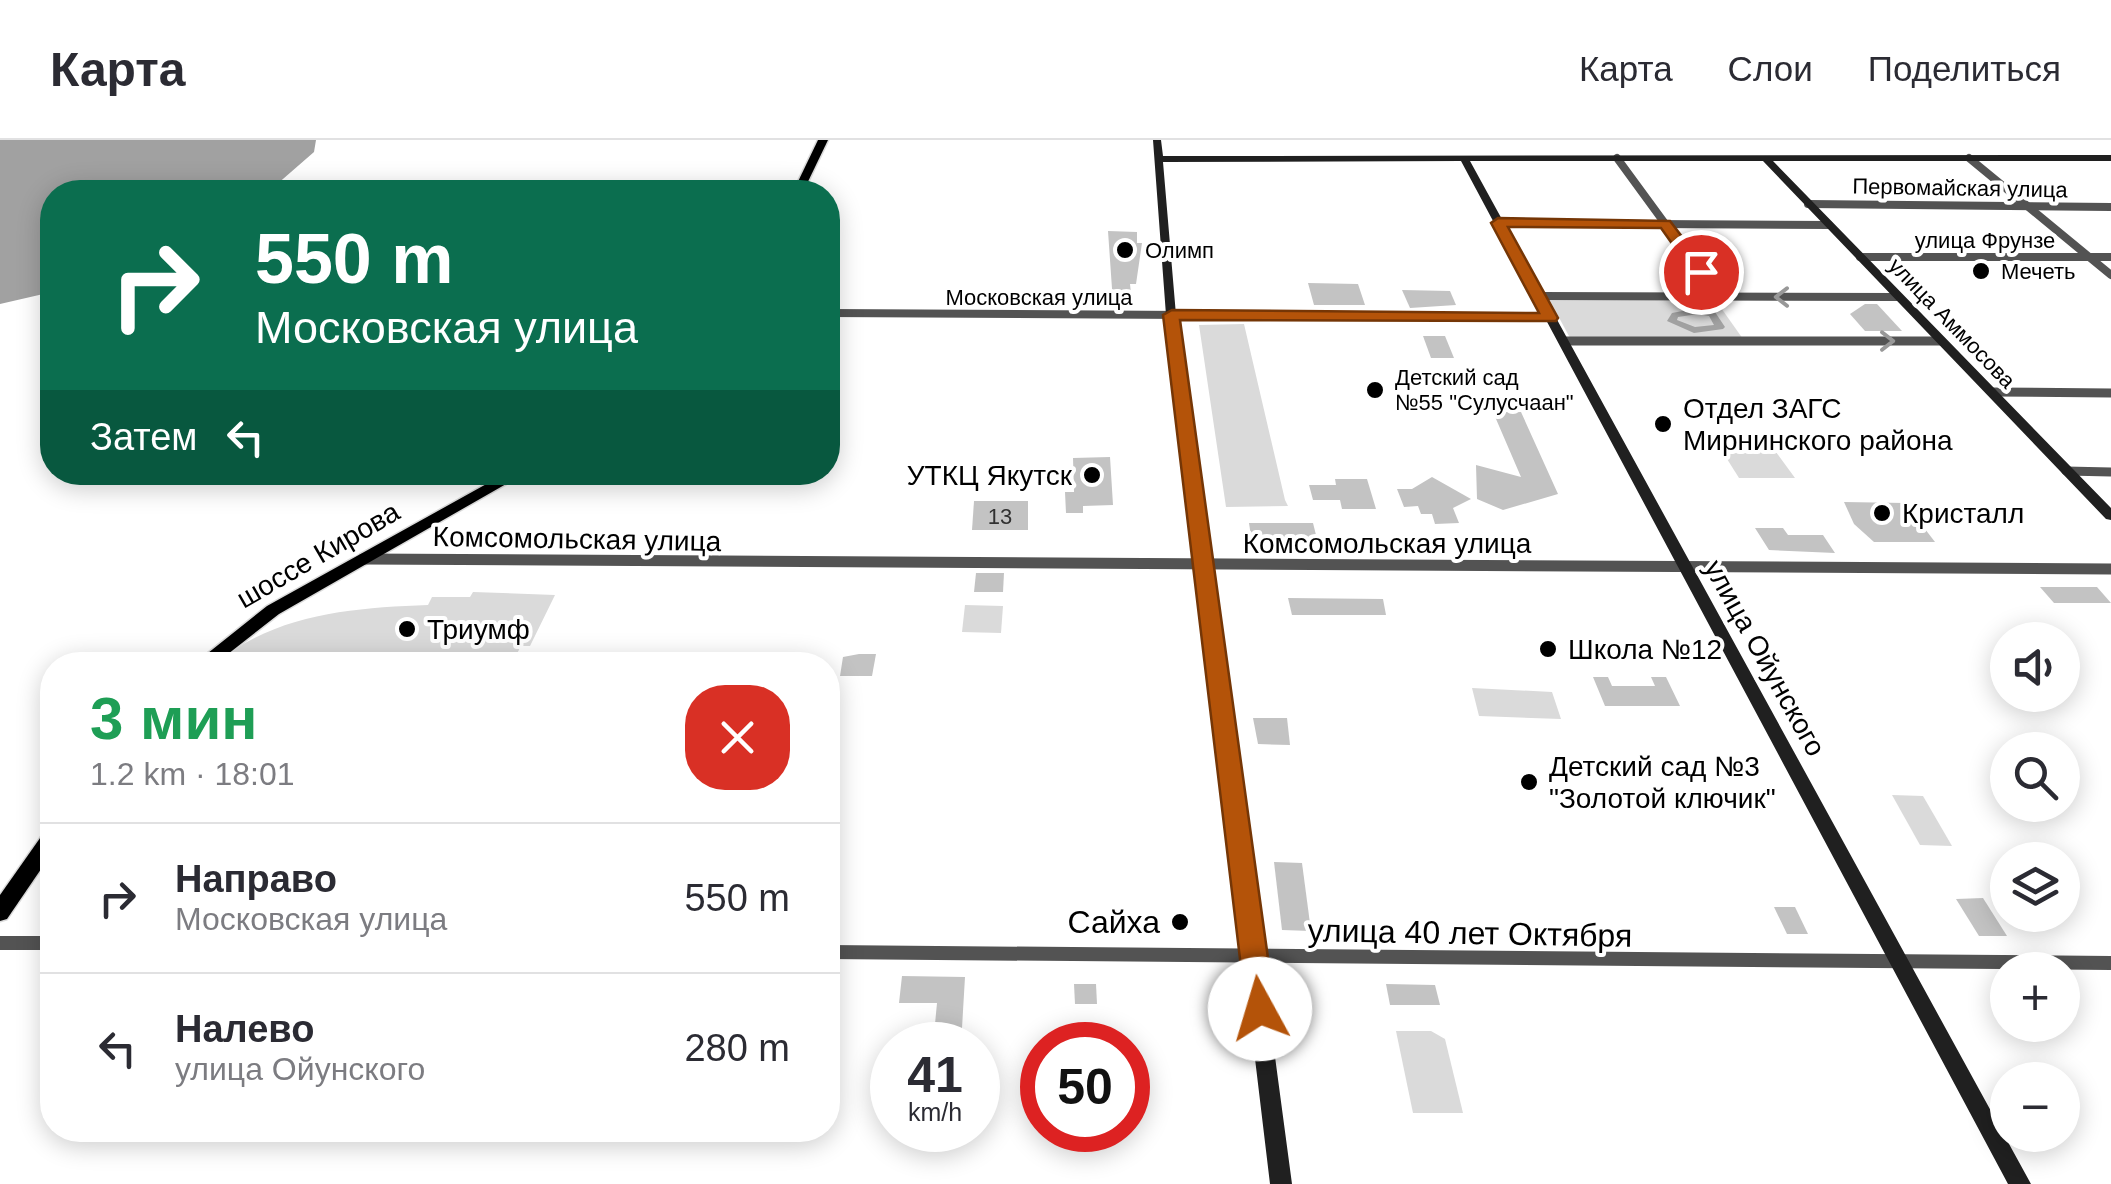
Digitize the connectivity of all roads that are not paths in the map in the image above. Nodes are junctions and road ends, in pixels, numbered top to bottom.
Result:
1 (823, 140) edge
2 (1157, 140) edge
3 (1464, 158) junction
4 (1617, 158) junction
5 (1765, 158) junction
6 (1969, 158) junction
7 (2111, 158) edge
8 (1160, 159) junction
9 (804, 180) edge
10 (1808, 204) junction
11 (2028, 206) junction
12 (2111, 207) edge
13 (1498, 223) junction
14 (1665, 224) junction
15 (1829, 225) junction
16 (1860, 257) junction
17 (2111, 257) edge
18 (2088, 258) junction
19 (2111, 275) edge
20 (1541, 296) junction
21 (1718, 296) junction
22 (1897, 297) junction
23 (840, 314) edge
24 (1172, 315) junction
25 (1550, 318) junction
26 (1564, 341) junction
27 (1940, 341) junction
28 (1992, 392) junction
29 (2111, 393) edge
30 (2066, 472) junction
31 (2111, 472) edge
32 (497, 485) edge
33 (2111, 516) edge
34 (363, 559) junction
35 (1203, 566) junction
36 (1686, 566) junction
37 (2111, 569) edge
38 (218, 652) edge
39 (40, 854) edge
40 (0, 912) edge
41 (0, 943) edge
42 (40, 944) edge
43 (840, 952) edge
44 (1255, 958) junction
45 (2111, 963) edge
46 (1902, 964) junction
47 (1281, 1184) edge
48 (2020, 1184) edge

1 - 9 main road
2 - 8 main road
3 - 4 main road
3 - 8 main road
3 - 13 main road, улица Ойунского
4 - 5 main road
4 - 14 street
5 - 6 main road
5 - 10 main road, улица Аммосова
6 - 7 main road
6 - 11 street
8 - 24 main road
10 - 11 street, Первомайская улица
10 - 15 main road, улица Аммосова
11 - 12 street, Первомайская улица
11 - 18 street
13 - 14 street
13 - 20 main road, улица Ойунского
14 - 15 street
14 - 21 street
15 - 16 main road, улица Аммосова
16 - 18 street, улица Фрунзе
16 - 22 main road, улица Аммосова
17 - 18 street, улица Фрунзе
18 - 19 street
20 - 21 street
20 - 25 main road, улица Ойунского
22 -> 21 street
22 - 27 main road, улица Аммосова
23 - 24 street, Московская улица
24 - 25 street, Московская улица
24 - 35 main road
25 - 26 main road, улица Ойунского
26 -> 27 street
26 - 36 main road, улица Ойунского
27 - 28 main road, улица Аммосова
28 - 29 street
28 - 30 main road, улица Аммосова
30 - 31 street
30 - 33 main road, улица Аммосова
32 - 34 main road, шоссе Кирова
34 - 35 street, Комсомольская улица
34 - 38 main road, шоссе Кирова
35 - 36 street, Комсомольская улица
35 - 44 main road
36 - 37 street, Комсомольская улица
36 - 46 main road, улица Ойунского
39 - 40 main road
41 - 42 street
43 - 44 street, улица 40 лет Октября
44 - 46 street, улица 40 лет Октября
44 - 47 main road
45 - 46 street, улица 40 лет Октября
46 - 48 main road, улица Ойунского

